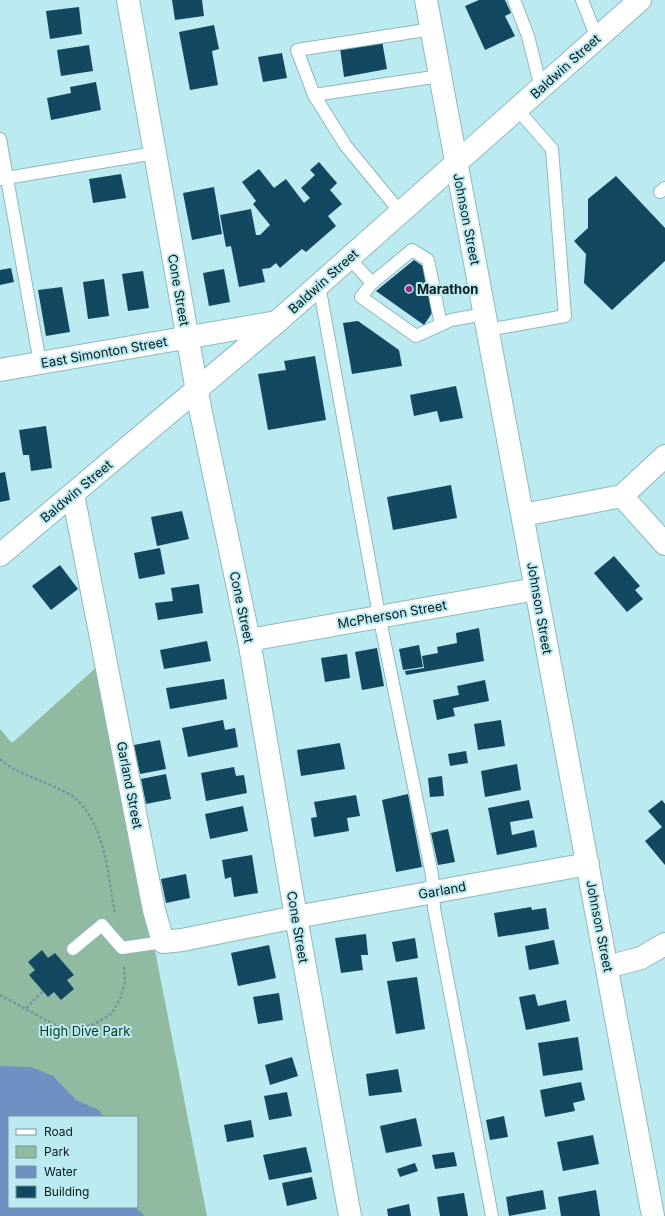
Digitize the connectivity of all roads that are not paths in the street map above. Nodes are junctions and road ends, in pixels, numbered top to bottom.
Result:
1 (128, 0) edge
2 (426, 0) edge
3 (514, 0) edge
4 (582, 0) edge
5 (640, 0) edge
6 (432, 29) junction
7 (597, 38) junction
8 (440, 76) junction
9 (541, 88) junction
10 (314, 95) junction
11 (517, 109) junction
12 (0, 139) edge
13 (155, 153) junction
14 (456, 164) junction
15 (3, 179) edge
16 (401, 213) junction
17 (349, 258) junction
18 (372, 283) junction
19 (319, 285) junction
20 (278, 321) junction
21 (486, 322) junction
22 (441, 324) junction
23 (188, 337) junction
24 (40, 363) junction
25 (0, 370) edge
26 (197, 390) junction
27 (665, 456) edge
28 (73, 494) junction
29 (622, 496) junction
30 (523, 515) junction
31 (665, 544) edge
32 (0, 555) edge
33 (536, 589) junction
34 (379, 616) junction
35 (249, 640) junction
36 (588, 864) junction
37 (433, 891) junction
38 (296, 917) junction
39 (163, 942) junction
40 (665, 944) edge
41 (73, 949) dead end
42 (607, 968) junction
43 (350, 1216) edge
44 (492, 1216) edge
45 (652, 1216) edge

1 - 13 street, Cone Street
2 - 6 street, Johnson Street
3 - 9 lane
4 - 7 lane
5 - 7 street, Baldwin Street
6 - 8 street, Johnson Street
6 - 10 lane
7 - 9 street, Baldwin Street
8 - 10 lane
8 - 14 street, Johnson Street
9 - 11 street, Baldwin Street
10 - 16 lane
11 - 14 street, Baldwin Street
11 - 21 lane
12 - 15 lane
13 - 15 lane
13 - 23 street, Cone Street
14 - 16 street, Baldwin Street
14 - 21 street, Johnson Street
15 - 24 lane
16 - 17 street, Baldwin Street
17 - 18 lane
17 - 19 street, Baldwin Street
18 - 22 lane
18 - 22 lane
19 - 20 street, Baldwin Street
19 - 34 lane
20 - 23 street, East Simonton Street
20 - 26 street, Baldwin Street
21 - 22 lane
21 - 30 street, Johnson Street
23 - 24 street, East Simonton Street
23 - 26 street, Cone Street
24 - 25 street, East Simonton Street
26 - 28 street, Baldwin Street
26 - 35 street, Cone Street
27 - 29 street
28 - 32 street, Baldwin Street
28 - 39 street, Garland Street
29 - 30 street
29 - 31 street
30 - 33 street, Johnson Street
33 - 34 street, McPherson Street
33 - 36 street, Johnson Street
34 - 35 street, McPherson Street
34 - 37 lane
35 - 38 street, Cone Street
36 - 37 street, Garland
36 - 42 street, Johnson Street
37 - 38 street, Garland
37 - 44 lane
38 - 39 street
38 - 43 street, Cone Street
39 - 41 lane
40 - 42 street
42 - 45 street, Johnson Street

